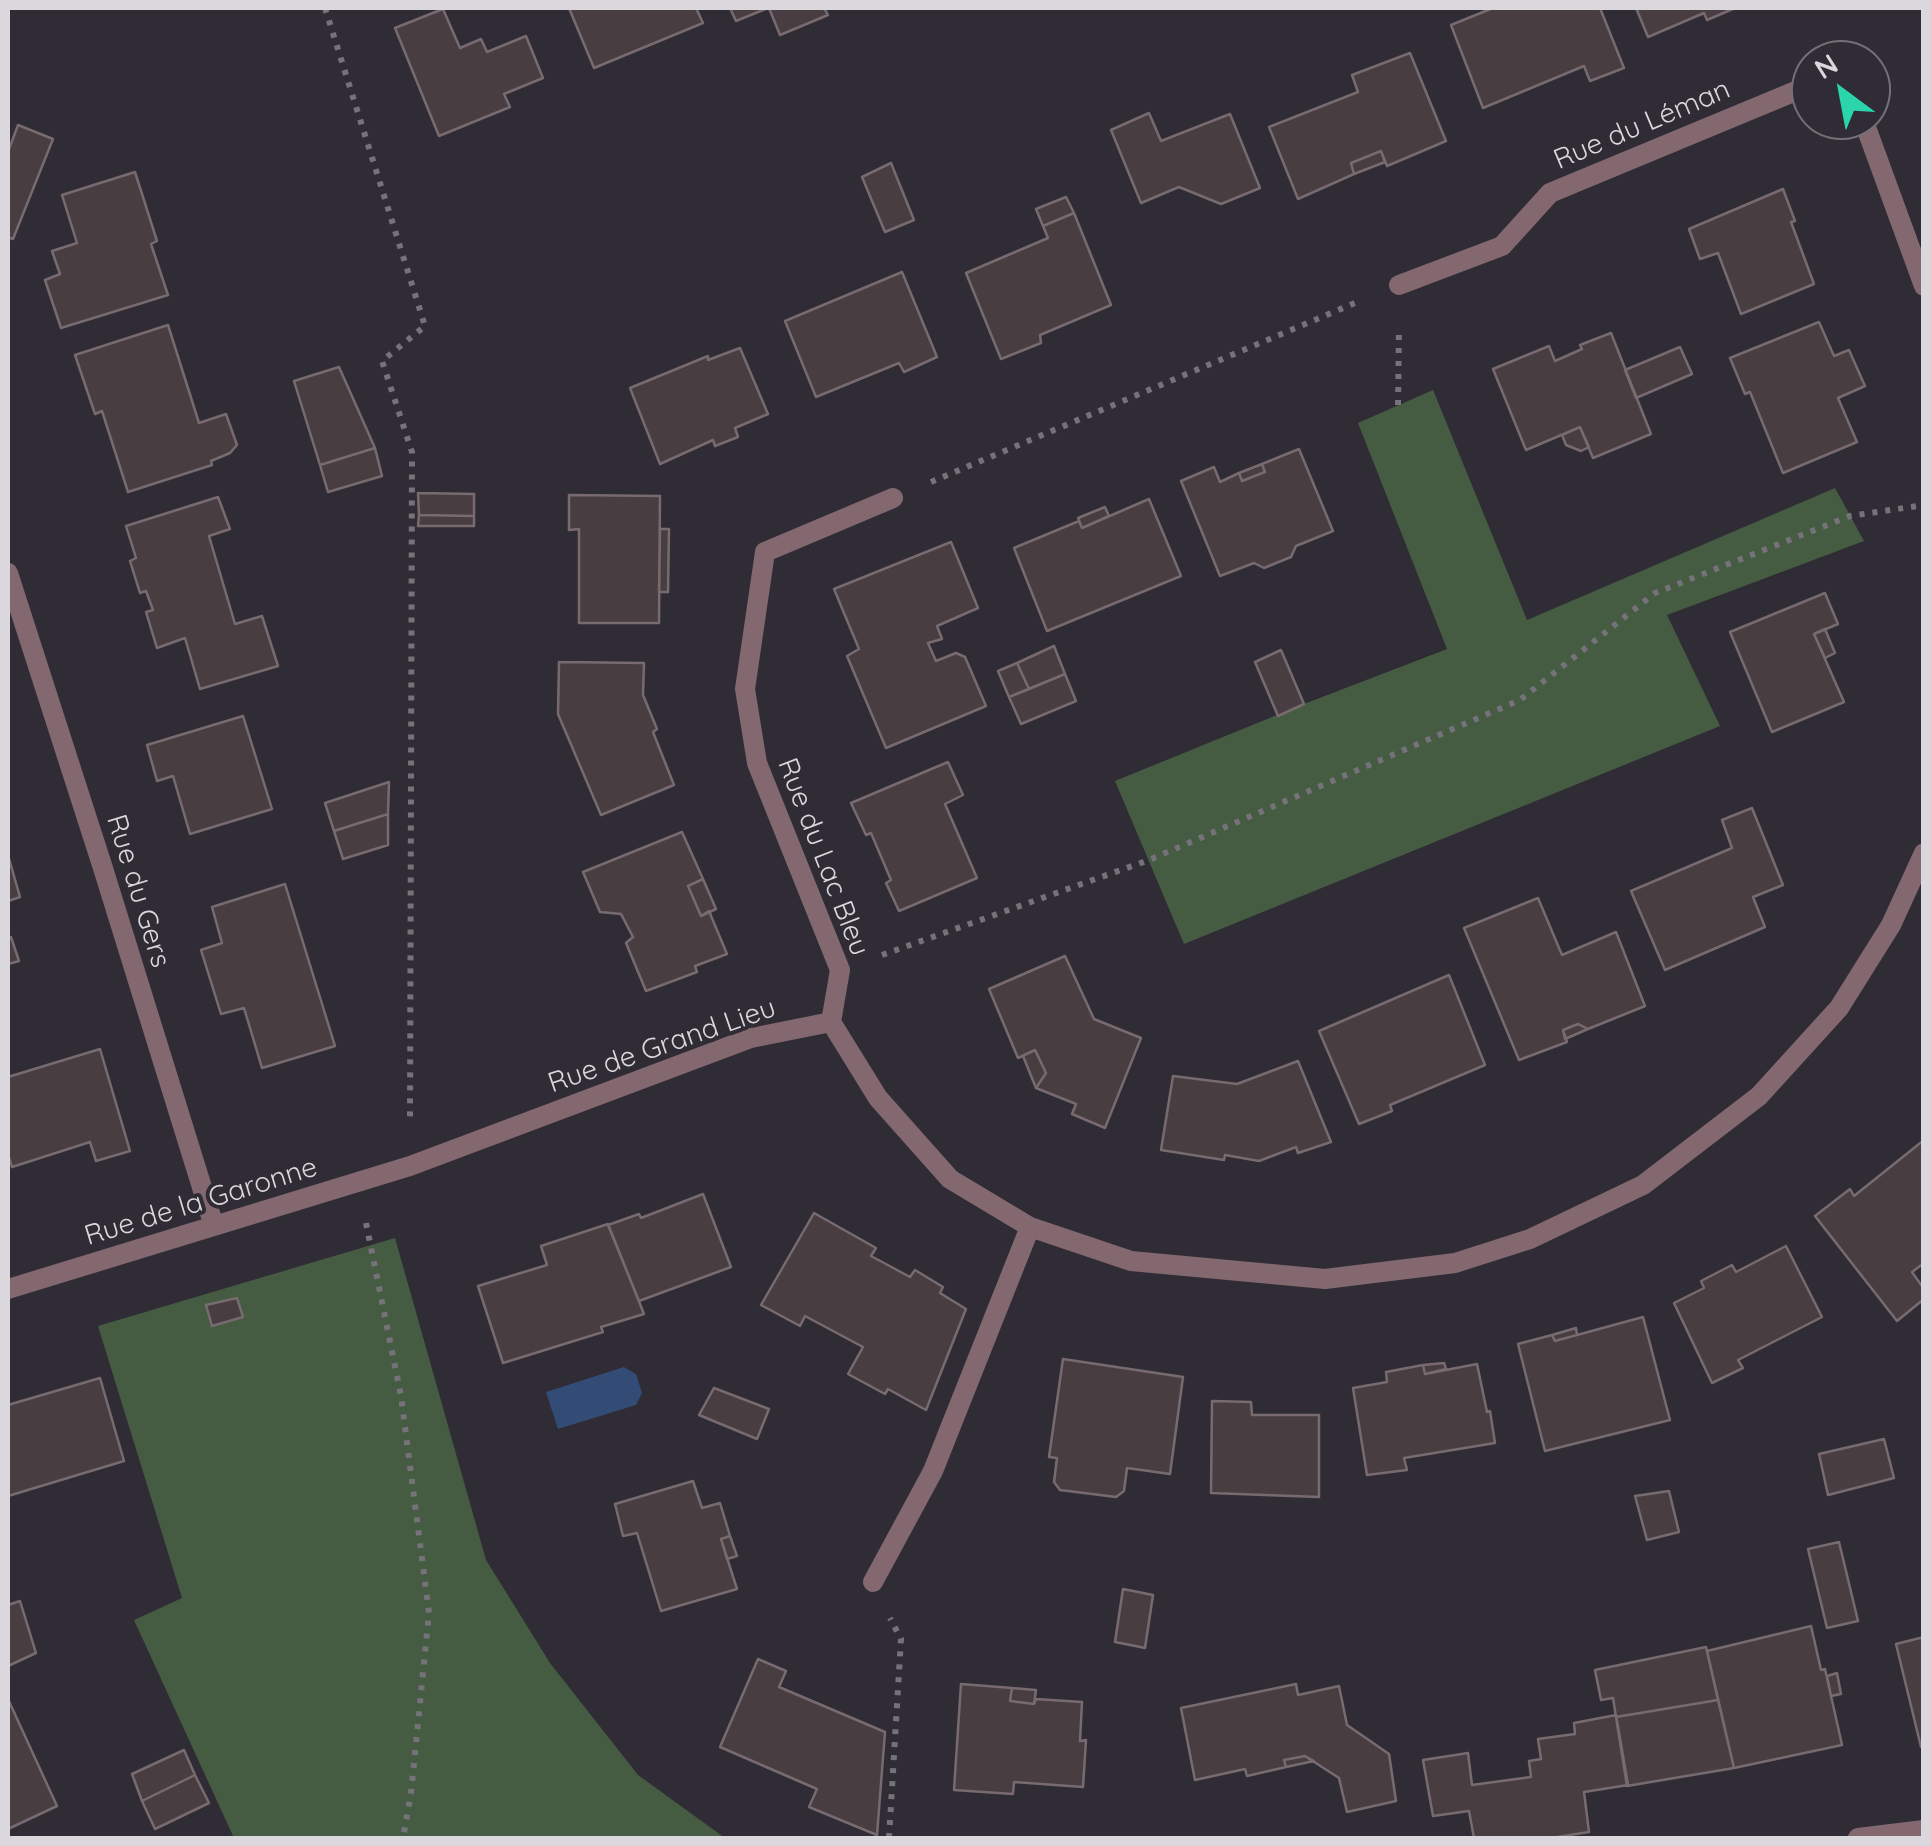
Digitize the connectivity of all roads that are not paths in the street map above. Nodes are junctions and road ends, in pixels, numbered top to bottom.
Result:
1 (1791, 93) edge
2 (1871, 140) edge
3 (1399, 285) road end
4 (1924, 286) edge
5 (893, 498) road end
6 (8, 573) edge
7 (1924, 854) edge
8 (831, 1022) junction
9 (410, 1166) joint
10 (214, 1226) junction
11 (1030, 1227) junction
12 (8, 1290) edge
13 (873, 1582) road end
14 (1924, 1830) edge
15 (1858, 1838) edge

1 - 3 street, Rue du Léman
2 - 4 street
5 - 8 street, Rue du Lac Bleu
6 - 10 street, Rue du Gers
7 - 11 street
8 - 9 street, Rue de Grand Lieu
8 - 11 street
9 - 10 street, Rue de la Garonne
10 - 12 street, Rue de la Garonne
11 - 13 street
14 - 15 street

